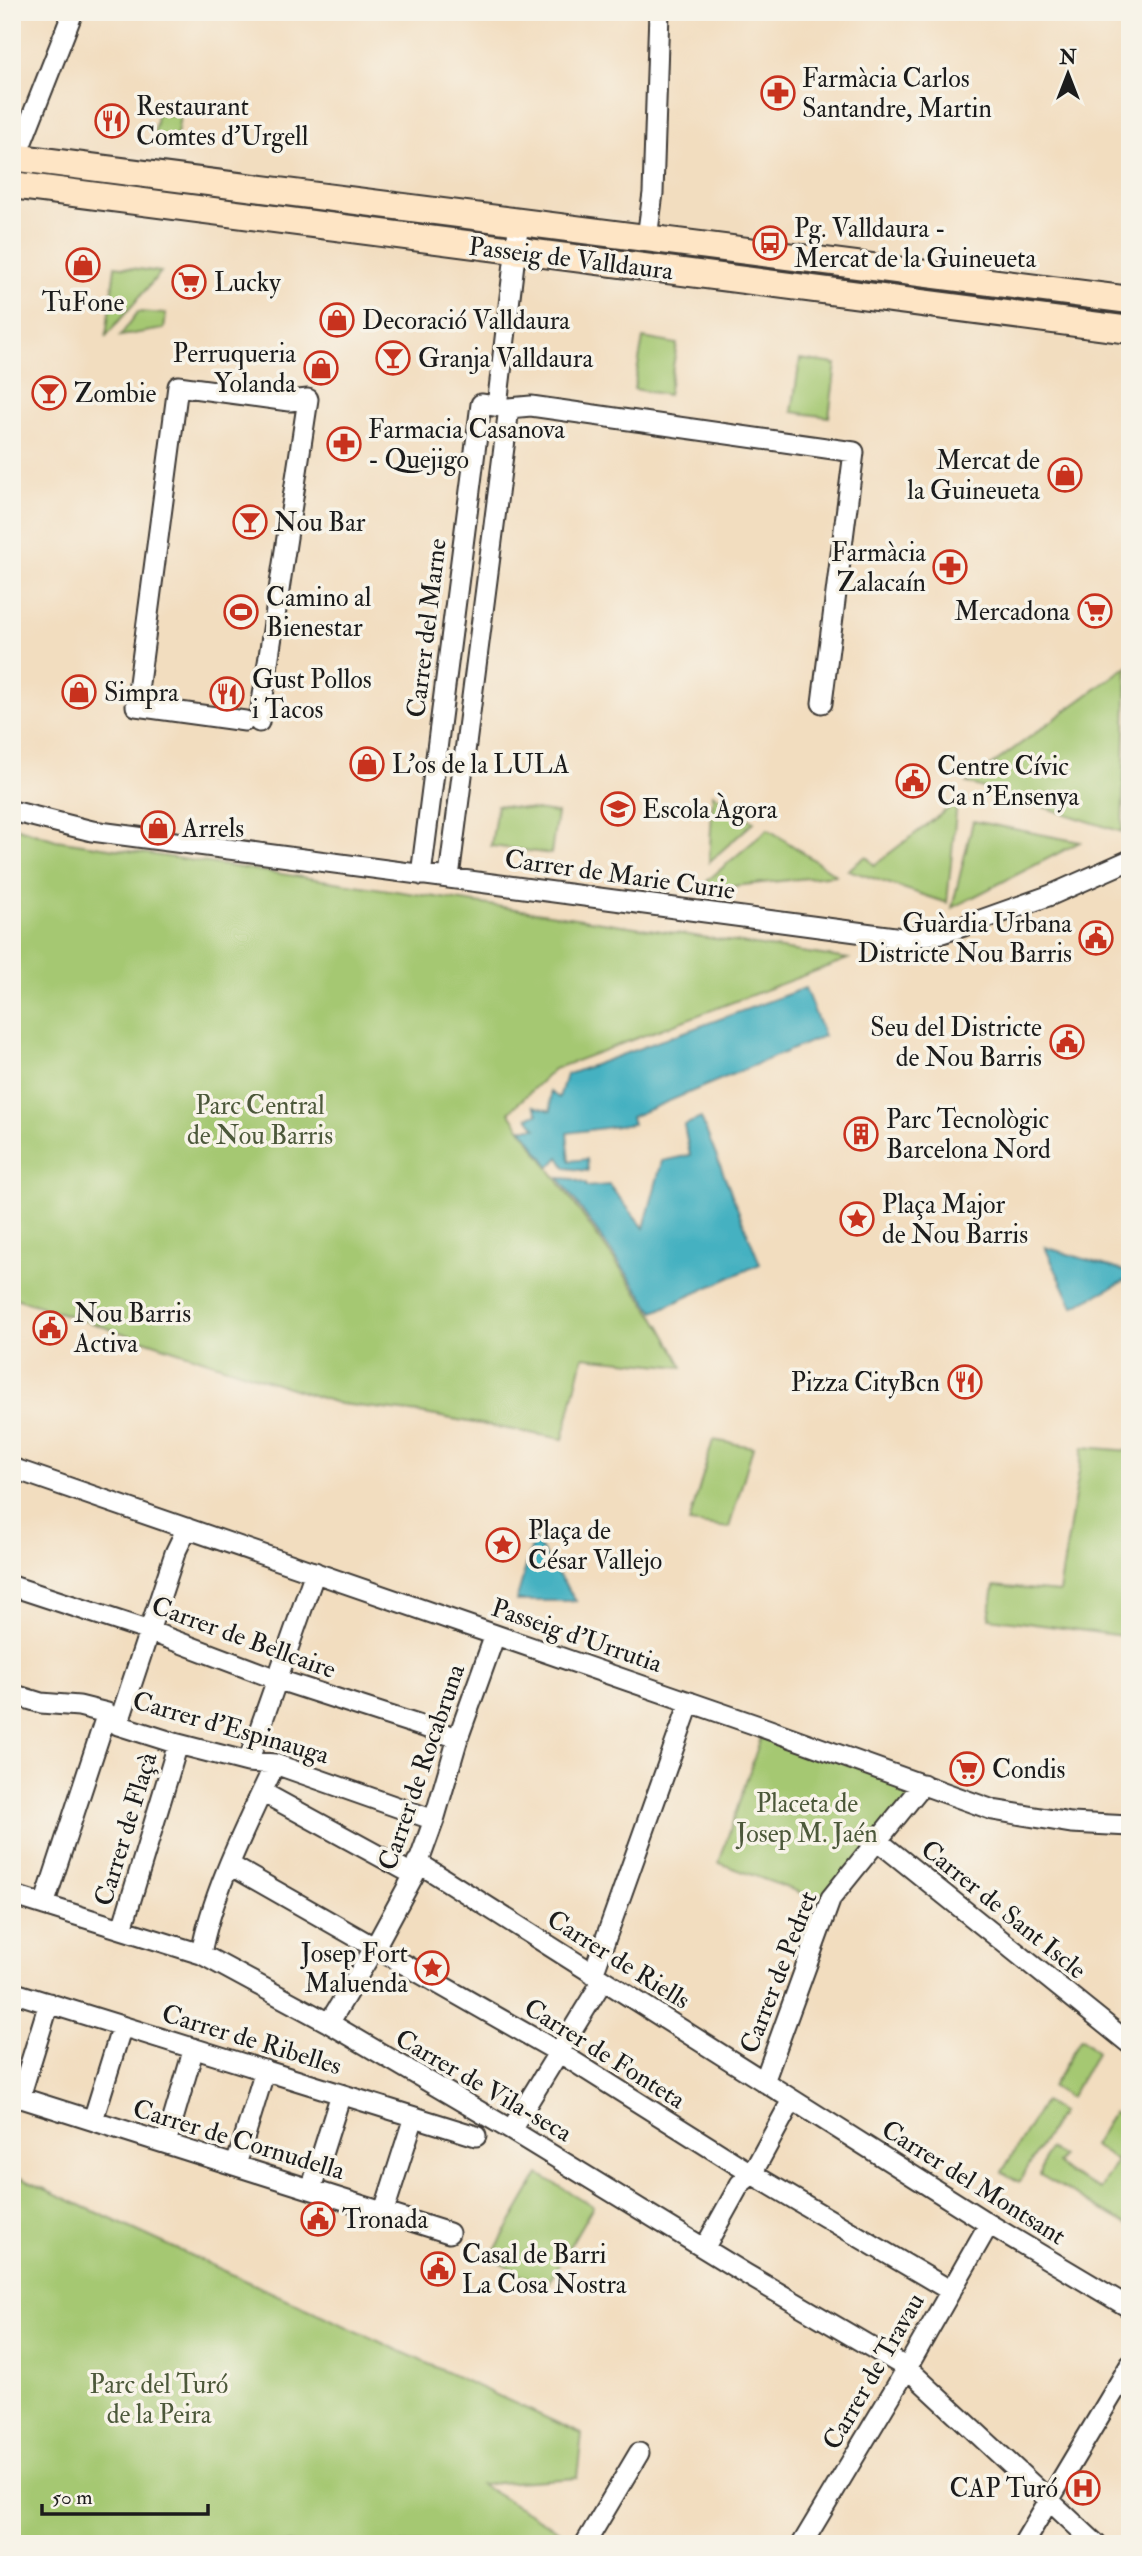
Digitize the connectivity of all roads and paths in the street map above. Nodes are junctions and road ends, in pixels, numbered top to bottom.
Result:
1 (73, 12) edge
2 (659, 12) edge
3 (14, 157) edge
4 (12, 185) edge
5 (519, 221) junction
6 (646, 238) junction
7 (515, 251) junction
8 (1130, 300) edge
9 (1130, 330) edge
10 (503, 407) junction
11 (822, 703) dead end
12 (252, 722) joint
13 (12, 811) edge
14 (1130, 860) edge
15 (421, 875) junction
16 (449, 877) junction
17 (12, 1468) edge
18 (187, 1528) junction
19 (315, 1572) junction
20 (12, 1586) edge
21 (149, 1631) junction
22 (495, 1635) junction
23 (279, 1679) junction
24 (12, 1694) edge
25 (690, 1702) junction
26 (112, 1719) junction
27 (458, 1738) junction
28 (178, 1744) junction
29 (248, 1762) junction
30 (275, 1764) junction
31 (923, 1784) junction
32 (262, 1792) junction
33 (434, 1821) junction
34 (1130, 1826) edge
35 (878, 1841) junction
36 (230, 1865) junction
37 (416, 1868) junction
38 (12, 1895) edge
39 (44, 1905) junction
40 (122, 1929) junction
41 (375, 1947) junction
42 (201, 1954) junction
43 (598, 1977) junction
44 (12, 1992) edge
45 (49, 2003) junction
46 (329, 2023) junction
47 (122, 2026) junction
48 (1130, 2044) edge
49 (194, 2048) junction
50 (560, 2053) junction
51 (265, 2070) junction
52 (764, 2082) junction
53 (341, 2094) junction
54 (16, 2096) edge
55 (792, 2100) junction
56 (414, 2117) junction
57 (93, 2120) junction
58 (510, 2130) junction
59 (476, 2136) dead end
60 (166, 2143) junction
61 (236, 2165) junction
62 (752, 2174) junction
63 (311, 2189) junction
64 (384, 2211) junction
65 (989, 2224) junction
66 (449, 2233) dead end
67 (705, 2247) junction
68 (951, 2291) junction
69 (1130, 2308) edge
70 (1130, 2365) edge
71 (907, 2368) junction
72 (639, 2453) dead end
73 (1048, 2500) junction
74 (586, 2544) edge
75 (802, 2544) edge
76 (1023, 2544) edge
77 (1096, 2544) edge

1 - 3 street
2 - 6 street
3 - 5 main road, Passeig de Valldaura
4 - 7 main road, Passeig de Valldaura
5 - 6 main road, Passeig de Valldaura
5 - 7 street, Carrer del Marne
6 - 8 main road, Passeig de Valldaura
7 - 9 main road, Passeig de Valldaura
7 - 10 street, Carrer del Marne
10 - 11 street
10 - 15 street, Carrer del Marne
10 - 16 street, Carrer del Marne
12 - 12 street
13 - 15 street, Carrer de Marie Curie
14 - 16 street, Carrer de Marie Curie
15 - 16 street, Carrer de Marie Curie
17 - 18 street, Passeig d'Urrutia
18 - 19 street, Passeig d'Urrutia
18 - 21 street
19 - 22 street, Passeig d'Urrutia
19 - 23 street
20 - 21 street, Carrer de Bellcaire
21 - 23 street, Carrer de Bellcaire
21 - 26 street
22 - 25 street, Passeig d'Urrutia
22 - 27 street, Carrer de Rocabruna
23 - 27 street, Carrer de Bellcaire
23 - 29 street
24 - 26 street, Carrer d'Espinauga
25 - 31 street, Passeig d'Urrutia
25 - 43 street
26 - 28 street, Carrer d'Espinauga
26 - 39 street
27 - 33 street, Carrer de Rocabruna
28 - 29 street, Carrer d'Espinauga
28 - 40 street, Carrer de Flaçà
29 - 30 street, Carrer d'Espinauga
30 - 32 street
30 - 33 street, Carrer d'Espinauga
31 - 34 street, Passeig d'Urrutia
31 - 35 street, Carrer de Pedret
32 - 36 street
32 - 37 street, Carrer de Riells
33 - 37 street, Carrer de Rocabruna
35 - 48 street, Carrer de Sant Iscle
35 - 52 street, Carrer de Pedret
36 - 41 street, Carrer de Fonteta
36 - 42 street
37 - 41 street, Carrer de Rocabruna
37 - 43 street, Carrer de Riells
38 - 39 street, Carrer de Vila-seca
39 - 40 street, Carrer de Vila-seca
40 - 42 street, Carrer de Vila-seca
41 - 46 street, Carrer de Rocabruna
41 - 50 street, Carrer de Fonteta
42 - 46 street, Carrer de Vila-seca
43 - 50 street
43 - 52 street, Carrer de Riells
44 - 45 street, Carrer de Ribelles
45 - 47 street, Carrer de Ribelles
45 - 54 street
46 - 58 street, Carrer de Vila-seca
47 - 49 street, Carrer de Ribelles
47 - 57 street
49 - 51 street, Carrer de Ribelles
49 - 60 street
50 - 58 street
50 - 62 street, Carrer de Fonteta
51 - 53 street, Carrer de Ribelles
51 - 61 street
52 - 55 street, Carrer de Riells
53 - 56 street, Carrer de Ribelles
53 - 63 street
54 - 57 street, Carrer de Cornudella
55 - 62 street
55 - 65 street, Carrer del Montsant
56 - 59 street, Carrer de Ribelles
56 - 64 street
57 - 60 street, Carrer de Cornudella
58 - 67 street, Carrer de Vila-seca
60 - 61 street, Carrer de Cornudella
61 - 63 street, Carrer de Cornudella
62 - 67 street
62 - 68 street, Carrer de Fonteta
63 - 64 street, Carrer de Cornudella
64 - 66 street, Carrer de Cornudella
65 - 68 street, Carrer de Travau
65 - 69 street, Carrer del Montsant
67 - 71 street, Carrer de Vila-seca
68 - 71 street, Carrer de Travau
70 - 73 street
71 - 73 street, Carrer de Vila-seca
71 - 75 street, Carrer de Travau
72 - 74 street
73 - 76 street
73 - 77 street, Carrer de Vila-seca

